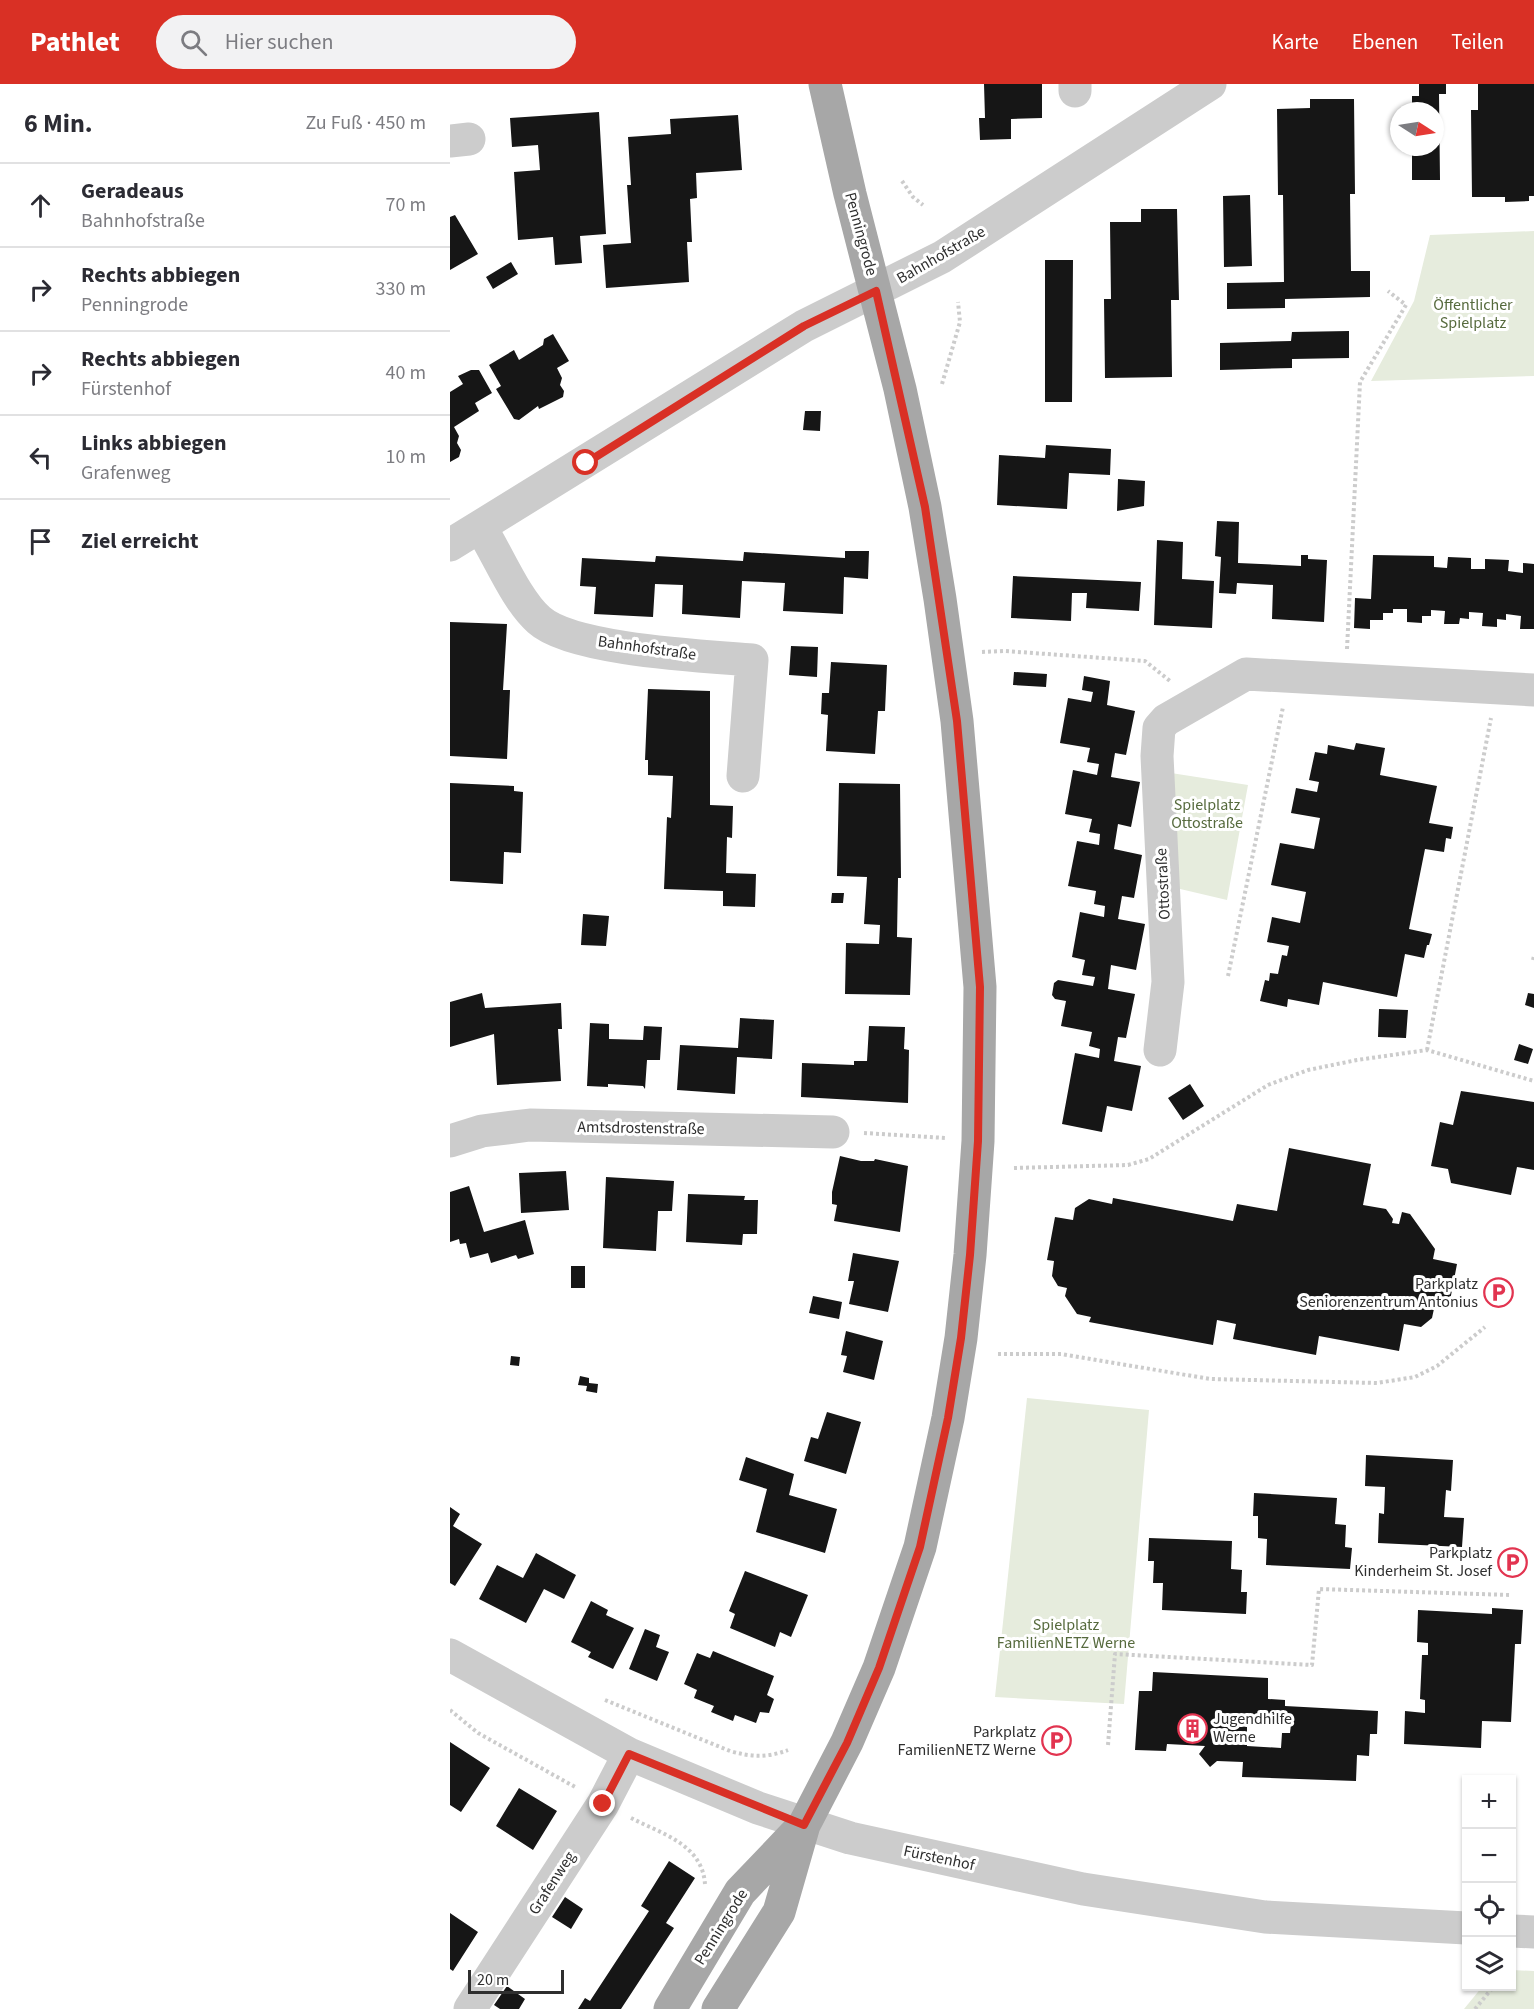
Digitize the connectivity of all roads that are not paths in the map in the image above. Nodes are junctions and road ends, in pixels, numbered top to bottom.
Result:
1 (825, 84) edge
2 (1210, 84) edge
3 (876, 291) junction
4 (481, 528) junction
5 (450, 545) edge
6 (1534, 690) edge
7 (743, 776) dead end
8 (1160, 1050) dead end
9 (833, 1132) road end
10 (450, 1141) edge
11 (450, 1655) edge
12 (629, 1754) junction
13 (804, 1825) junction
14 (1462, 1928) edge
15 (1516, 1931) edge
16 (1534, 1932) edge
17 (450, 2001) edge
18 (462, 2009) edge
19 (470, 2009) edge
20 (670, 2009) edge
21 (717, 2009) edge

1 - 3 main road, Penningrode
2 - 3 street, Bahnhofstraße
3 - 4 street, Bahnhofstraße
3 - 13 main road, Penningrode
4 - 5 street, Bahnhofstraße
4 - 7 street, Bahnhofstraße
6 - 8 street, Ottostraße
9 - 10 street, Amtsdrostenstraße
11 - 12 street, Fürstenhof
12 - 13 street, Fürstenhof
12 - 19 street, Grafenweg
13 - 14 street, Fürstenhof
13 - 20 main road, Penningrode
13 - 21 main road, Penningrode
15 - 16 street
17 - 18 street

